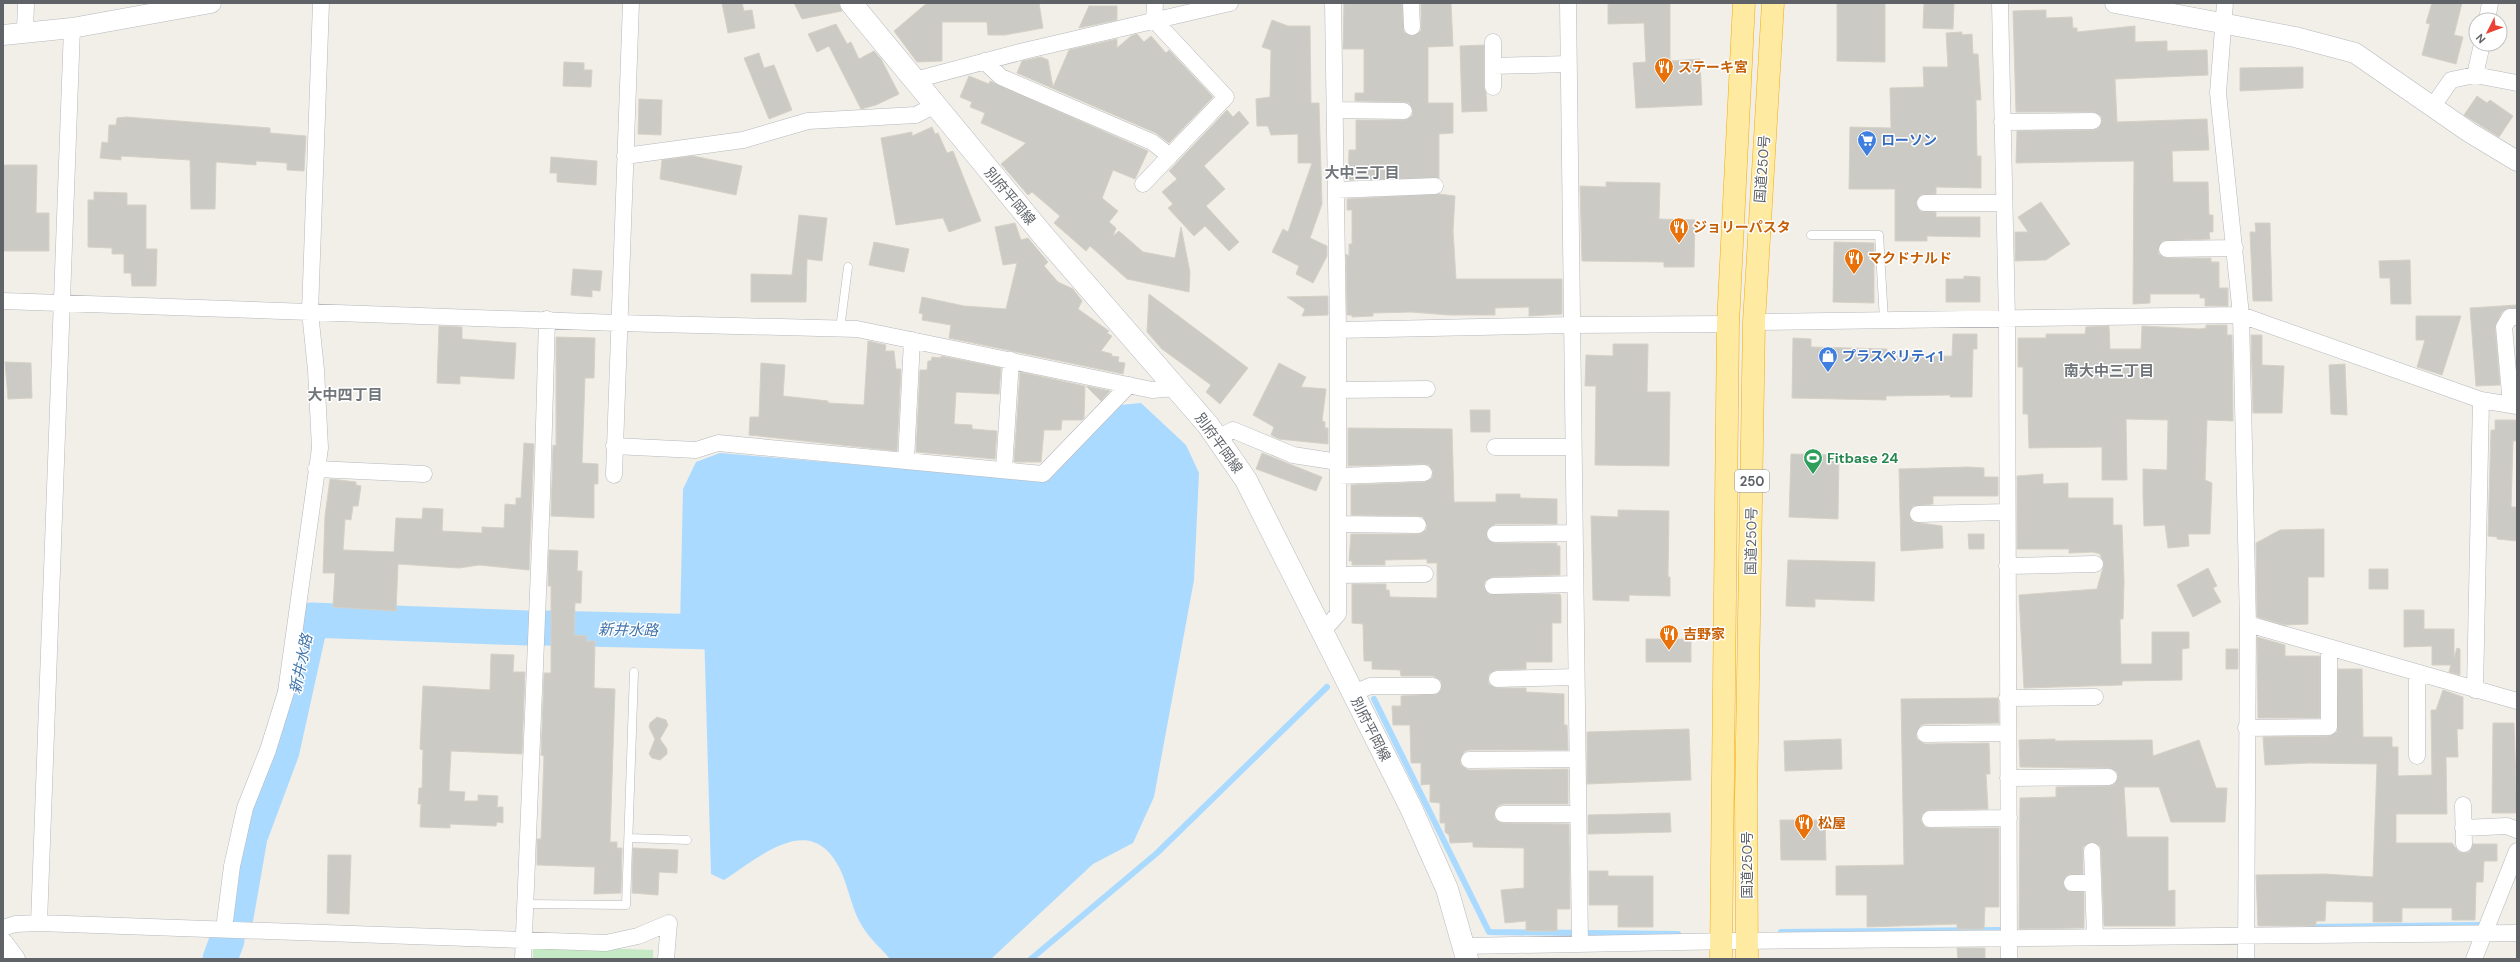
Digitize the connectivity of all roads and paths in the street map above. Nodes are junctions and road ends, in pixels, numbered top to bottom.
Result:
1 (26, 3) edge
2 (211, 3) edge
3 (321, 3) edge
4 (631, 3) edge
5 (851, 3) edge
6 (1155, 3) edge
7 (1230, 3) edge
8 (1333, 3) edge
9 (1411, 3) edge
10 (1568, 3) edge
11 (1744, 3) edge
12 (1773, 3) edge
13 (2000, 3) edge
14 (2115, 3) edge
15 (2225, 3) edge
16 (191, 5) edge
17 (1154, 20) junction
18 (2224, 24) junction
19 (1412, 27) dead end
20 (72, 28) junction
21 (25, 31) junction
22 (3, 35) edge
23 (1492, 42) dead end
24 (2480, 52) edge
25 (984, 61) junction
26 (1568, 64) junction
27 (1493, 66) junction
28 (2475, 75) junction
29 (915, 80) junction
30 (2517, 83) edge
31 (1493, 87) dead end
32 (935, 105) junction
33 (2433, 106) junction
34 (1335, 110) junction
35 (1404, 111) dead end
36 (2093, 120) dead end
37 (2002, 122) junction
38 (625, 156) junction
39 (1170, 156) junction
40 (2517, 161) edge
41 (1143, 184) dead end
42 (1435, 186) dead end
43 (1336, 190) junction
44 (1925, 203) dead end
45 (2004, 203) junction
46 (1811, 235) dead end
47 (2235, 248) junction
48 (2167, 249) dead end
49 (848, 267) dead end
50 (3, 301) edge
51 (62, 303) junction
52 (310, 312) junction
53 (2242, 315) junction
54 (2517, 317) edge
55 (547, 319) junction
56 (2007, 319) junction
57 (1884, 320) junction
58 (1754, 322) junction
59 (618, 323) junction
60 (1728, 324) junction
61 (1571, 325) junction
62 (840, 329) junction
63 (1338, 330) junction
64 (912, 340) junction
65 (1011, 360) junction
66 (1129, 385) junction
67 (1176, 388) junction
68 (1427, 389) dead end
69 (1338, 390) junction
70 (2481, 400) junction
71 (2514, 405) edge
72 (1217, 438) junction
73 (614, 446) junction
74 (1495, 447) dead end
75 (1573, 447) junction
76 (906, 461) junction
77 (316, 469) junction
78 (1338, 469) junction
79 (1004, 470) junction
80 (1424, 473) dead end
81 (424, 474) dead end
82 (614, 475) dead end
83 (2007, 512) junction
84 (1918, 514) dead end
85 (1338, 524) junction
86 (1418, 525) dead end
87 (1574, 533) junction
88 (1495, 534) dead end
89 (2095, 564) dead end
90 (2007, 566) junction
91 (1425, 574) dead end
92 (1338, 575) junction
93 (1575, 584) junction
94 (1493, 586) dead end
95 (2248, 624) junction
96 (1322, 632) junction
97 (2328, 648) junction
98 (634, 672) dead end
99 (2417, 674) junction
100 (1576, 677) junction
101 (1497, 679) dead end
102 (1433, 686) dead end
103 (2475, 690) junction
104 (1354, 693) junction
105 (2095, 697) dead end
106 (2007, 698) junction
107 (2517, 701) edge
108 (2246, 728) junction
109 (2007, 733) junction
110 (1925, 734) dead end
111 (2417, 756) dead end
112 (1577, 759) junction
113 (1469, 760) dead end
114 (2109, 777) dead end
115 (2008, 778) junction
116 (2463, 805) dead end
117 (1503, 814) dead end
118 (1578, 814) junction
119 (2009, 818) junction
120 (1930, 819) dead end
121 (2463, 828) junction
122 (2517, 830) edge
123 (629, 838) junction
124 (687, 840) dead end
125 (2464, 844) dead end
126 (2092, 851) dead end
127 (2517, 852) edge
128 (2072, 883) dead end
129 (2093, 883) junction
130 (525, 904) junction
131 (39, 924) junction
132 (3, 928) edge
133 (224, 929) junction
134 (2484, 933) junction
135 (2517, 933) edge
136 (2245, 935) junction
137 (2095, 937) junction
138 (2008, 938) junction
139 (524, 939) junction
140 (3, 943) edge
141 (1580, 944) junction
142 (1721, 950) edge
143 (1747, 950) edge
144 (1466, 952) edge
145 (15, 959) edge
146 (523, 959) edge
147 (666, 959) edge
148 (2009, 959) edge
149 (2246, 959) edge
150 (2474, 959) edge

1 - 21 street
2 - 16 street
3 - 52 street
4 - 38 street
5 - 29 main road, 別府平岡線
6 - 17 street
7 - 17 street
8 - 34 street
9 - 19 street
10 - 26 street
11 - 60 highway, 国道250号 / 250
12 - 58 highway, 国道250号 / 250
13 - 37 street
14 - 18 street
15 - 18 street
16 - 20 street
17 - 25 street
17 - 39 street
18 - 33 street
18 - 47 street
20 - 21 street
20 - 51 street
21 - 22 street
23 - 27 street
24 - 28 street
25 - 29 street
25 - 39 street
26 - 27 street
26 - 61 street
27 - 31 street
28 - 30 street
28 - 33 street
29 - 32 main road, 別府平岡線
32 - 38 street
32 - 67 main road, 別府平岡線
33 - 40 street
34 - 35 street
34 - 43 street
36 - 37 street
37 - 45 street
38 - 59 street
39 - 41 street
42 - 43 street
43 - 63 street
44 - 45 street
45 - 56 street
46 - 57 lane
47 - 48 street
47 - 53 street
49 - 62 lane
50 - 51 street
51 - 52 street
51 - 131 street
52 - 55 street
52 - 77 street
53 - 56 street
53 - 70 street
53 - 95 street
54 - 71 street
55 - 59 street
55 - 130 street
56 - 57 street
56 - 83 street
57 - 58 street
58 - 143 highway, 国道250号 / 250
59 - 62 street
59 - 73 street
60 - 61 street
60 - 142 highway, 国道250号 / 250
61 - 63 street
61 - 75 street
62 - 64 street
63 - 69 street
64 - 65 street
64 - 76 street
65 - 66 street
65 - 79 street
66 - 67 street
66 - 79 street
67 - 72 main road, 別府平岡線
68 - 69 street
69 - 78 street
70 - 71 street
70 - 103 street
72 - 78 street
72 - 96 main road, 別府平岡線
73 - 76 street
73 - 82 street
74 - 75 street
75 - 87 street
76 - 79 street
77 - 81 street
77 - 133 street
78 - 80 street
78 - 85 street
83 - 84 street
83 - 90 street
85 - 86 street
85 - 92 street
87 - 88 street
87 - 93 street
89 - 90 street
90 - 106 street
91 - 92 street
92 - 96 street
93 - 94 street
93 - 100 street
95 - 97 street
95 - 108 street
96 - 104 main road, 別府平岡線
97 - 99 street
97 - 108 street
98 - 123 lane
99 - 103 street
99 - 111 street
100 - 101 street
100 - 112 street
102 - 104 street
103 - 107 street
104 - 144 main road, 別府平岡線
105 - 106 street
106 - 109 street
108 - 136 street
109 - 110 street
109 - 115 street
112 - 113 street
112 - 118 street
114 - 115 street
115 - 119 street
116 - 121 street
117 - 118 street
118 - 141 street
119 - 120 street
119 - 138 street
121 - 122 street
121 - 125 street
123 - 124 lane
123 - 130 lane
126 - 129 street
127 - 134 street
128 - 129 street
129 - 137 street
130 - 139 street
131 - 132 street
131 - 133 street
133 - 139 street
134 - 135 street
134 - 136 street
134 - 150 street
136 - 137 street
136 - 149 street
137 - 138 street
138 - 143 street
138 - 148 street
139 - 146 street
139 - 147 street
140 - 145 street
141 - 142 street
141 - 144 street
142 - 143 street

